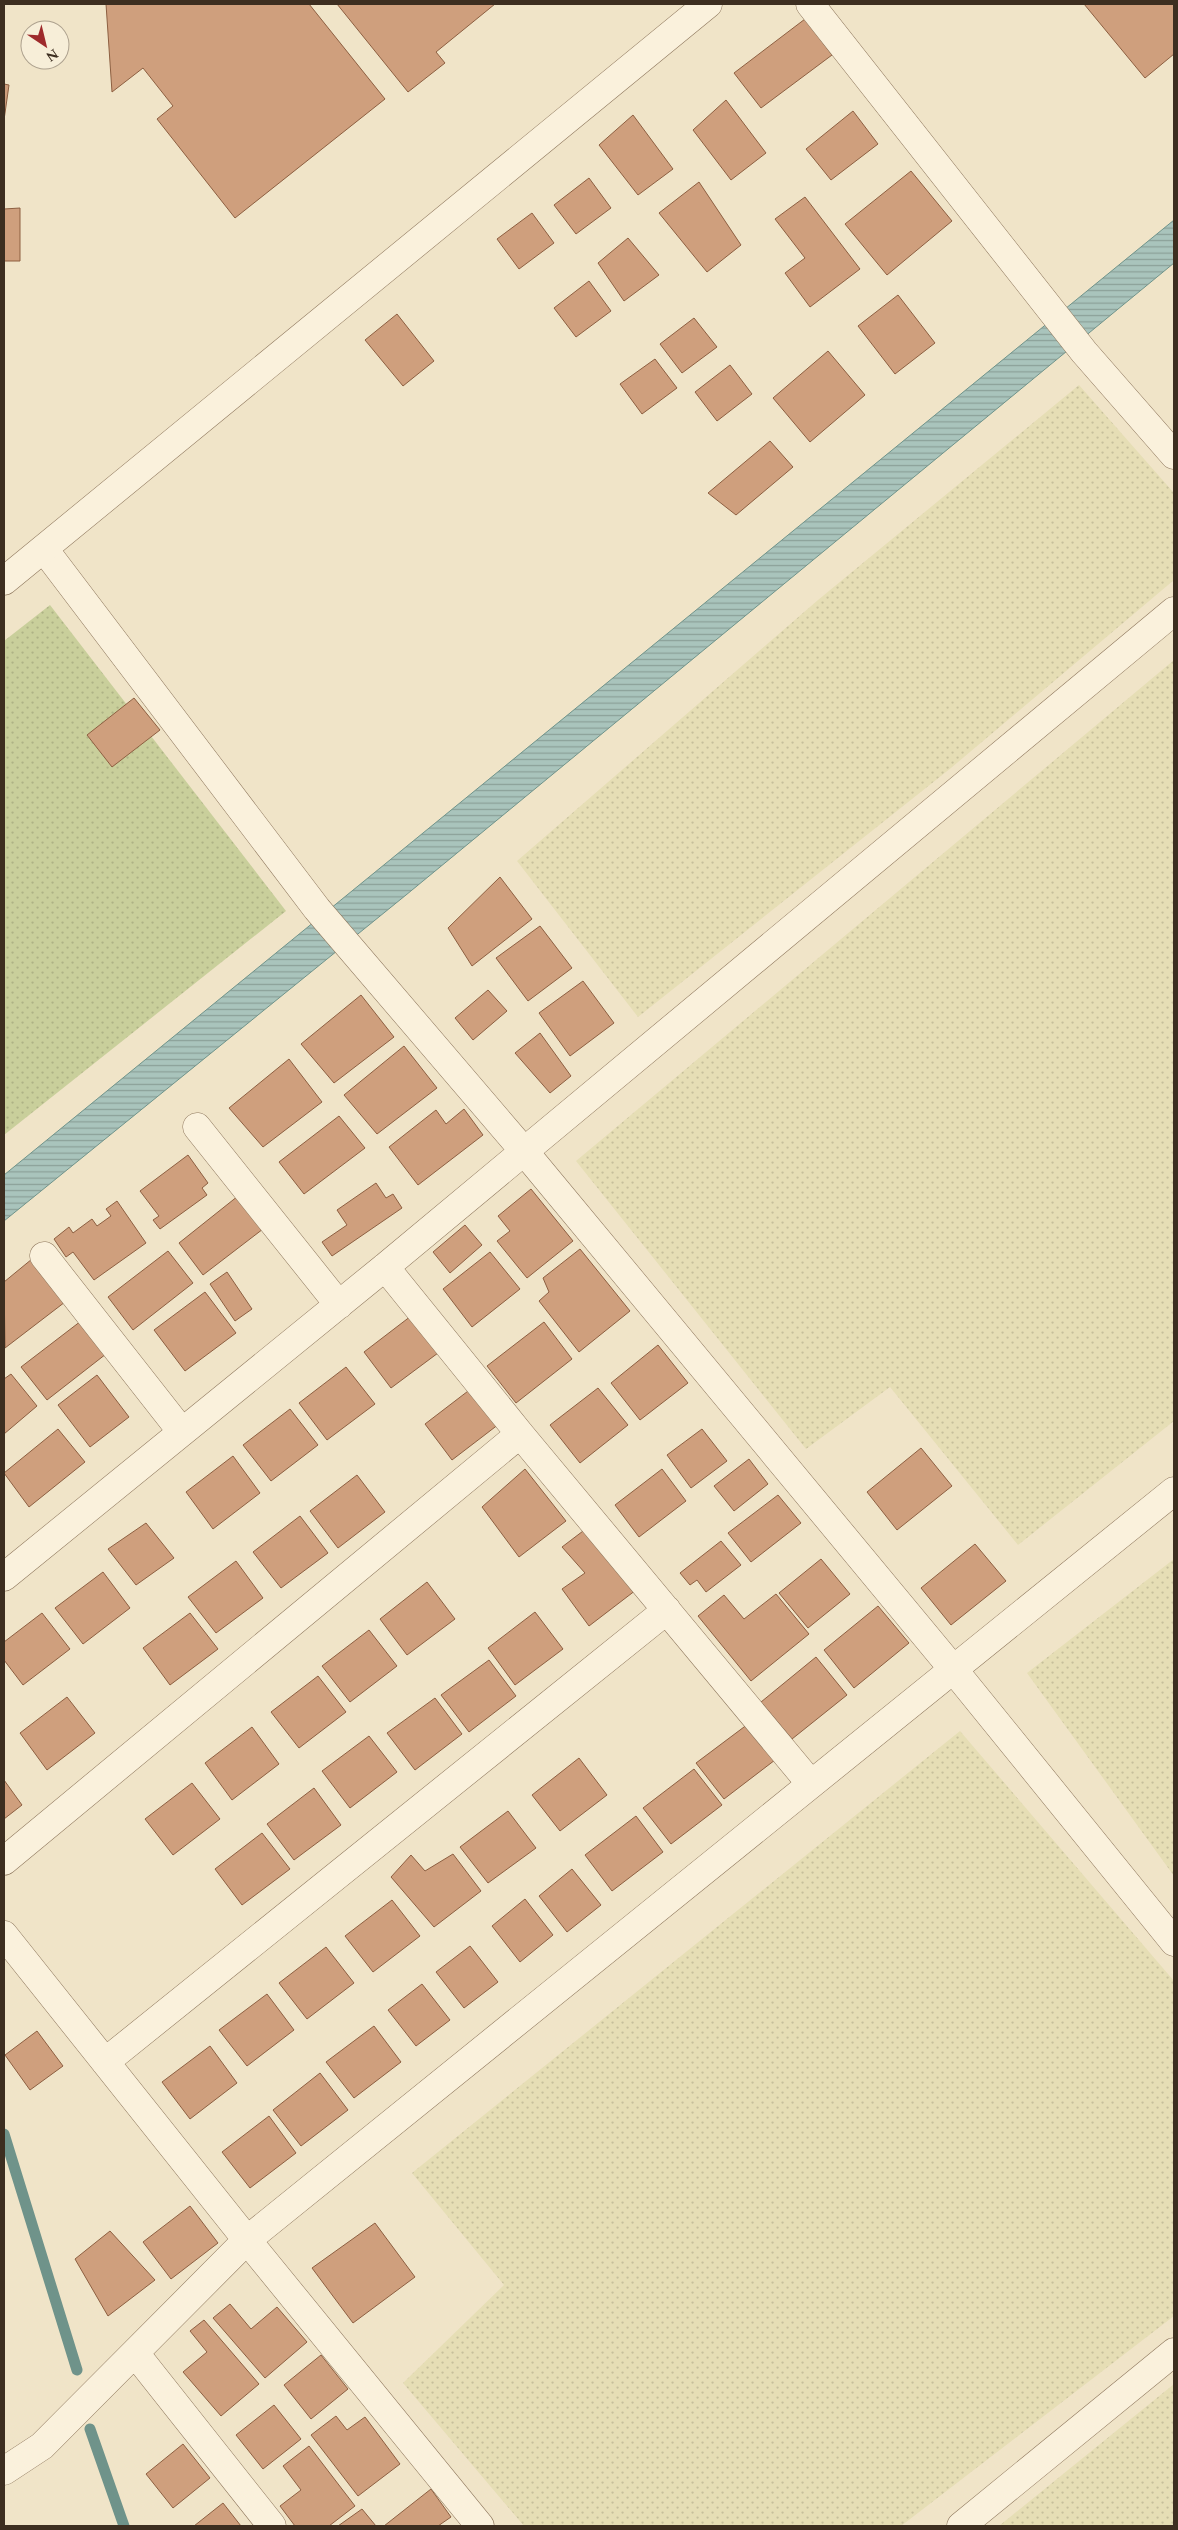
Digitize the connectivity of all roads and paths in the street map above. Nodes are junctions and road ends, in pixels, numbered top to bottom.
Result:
1 (708, 4) edge
2 (810, 4) edge
3 (1174, 455) edge
4 (44, 549) junction
5 (4, 581) edge
6 (1174, 611) edge
7 (197, 1127) dead end
8 (523, 1150) junction
9 (44, 1256) dead end
10 (385, 1267) junction
11 (339, 1305) junction
12 (182, 1432) junction
13 (520, 1434) junction
14 (1174, 1491) edge
15 (4, 1577) edge
16 (667, 1610) junction
17 (953, 1669) junction
18 (811, 1784) junction
19 (4, 1861) edge
20 (4, 1935) edge
21 (1174, 1942) edge
22 (104, 2062) junction
23 (247, 2240) junction
24 (1174, 2352) edge
25 (135, 2353) junction
26 (4, 2471) edge
27 (272, 2526) edge
28 (480, 2526) edge
29 (961, 2526) edge

1 - 4 street
2 - 3 street
4 - 5 street
4 - 8 street
6 - 8 street
7 - 11 street
8 - 10 street
8 - 17 street
9 - 12 street
10 - 11 street
10 - 13 street
11 - 12 street
12 - 15 street
13 - 16 street
13 - 19 street
14 - 17 street
16 - 18 street
16 - 22 street
17 - 18 street
17 - 21 street
18 - 23 street
20 - 22 street
22 - 23 street
23 - 25 street
23 - 28 street
24 - 29 street
25 - 26 street
25 - 27 street

